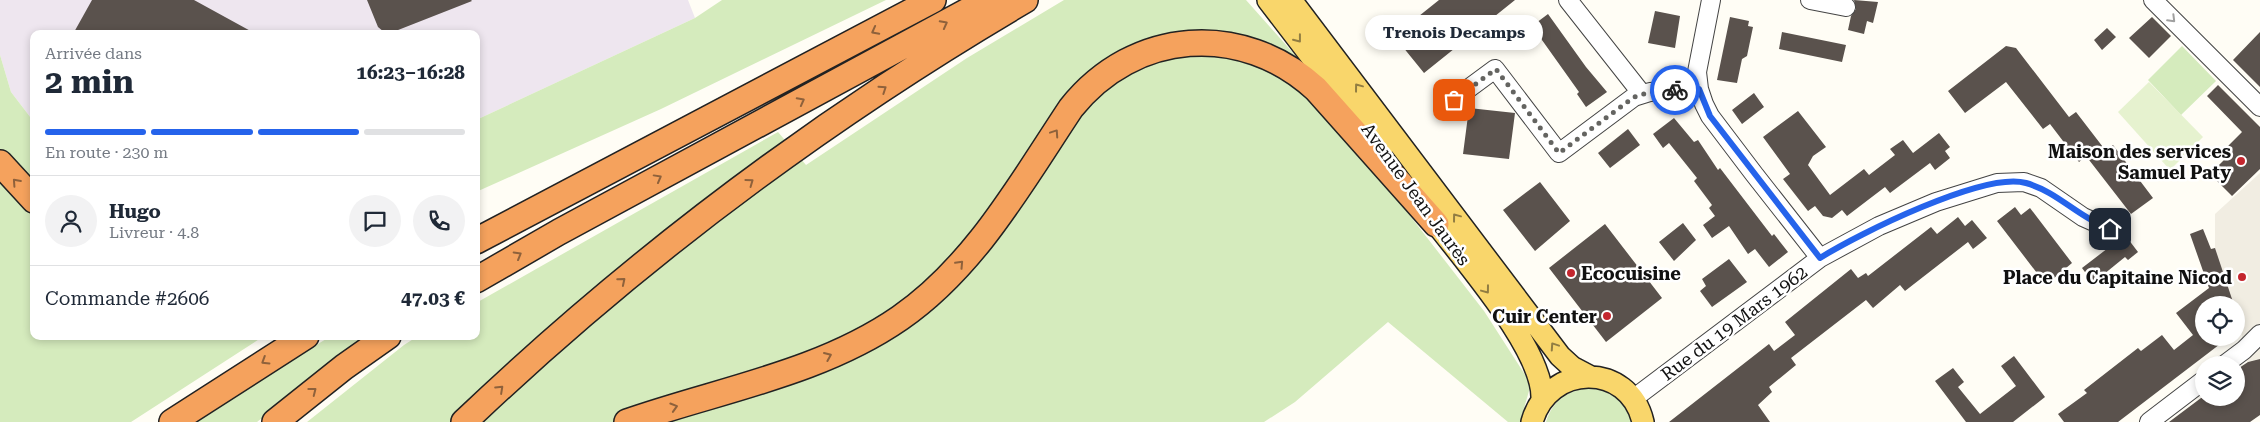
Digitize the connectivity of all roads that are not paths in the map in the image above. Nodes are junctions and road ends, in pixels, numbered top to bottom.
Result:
1 (934, 0) edge
2 (988, 0) edge
3 (1025, 0) edge
4 (1268, 0) edge
5 (1291, 0) edge
6 (1568, 0) edge
7 (1711, 0) edge
8 (1810, 0) edge
9 (2153, 0) edge
10 (1846, 7) dead end
11 (1699, 89) junction
12 (1642, 94) junction
13 (1454, 100) dead end
14 (2260, 107) edge
15 (0, 163) edge
16 (612, 169) junction
17 (30, 196) edge
18 (480, 222) edge
19 (1436, 224) junction
20 (2110, 229) dead end
21 (480, 240) edge
22 (1820, 258) junction
23 (480, 278) edge
24 (2260, 334) edge
25 (300, 340) edge
26 (382, 340) edge
27 (2236, 356) edge
28 (1591, 377) junction
29 (2195, 387) edge
30 (1542, 399) junction
31 (1632, 400) junction
32 (172, 422) edge
33 (274, 422) edge
34 (464, 422) edge
35 (627, 422) edge
36 (1532, 422) edge
37 (1643, 422) edge
38 (2149, 422) edge

1 -> 16 highway
23 -> 2 highway
34 -> 3 highway
4 -> 19 main road, Avenue Jean Jaurès
28 -> 5 main road, Avenue Jean Jaurès
6 - 12 street
7 - 11 street
8 - 10 street
9 -> 14 street
11 - 12 street
11 - 22 street
12 - 13 street
17 -> 15 highway
16 - 18 highway
16 - 21 highway
19 -> 30 main road, Avenue Jean Jaurès
35 -> 19 highway
20 - 22 street, Rue du 19 Mars 1962
22 - 31 street, Rue du 19 Mars 1962
24 - 27 street
25 -> 32 highway
33 -> 26 highway
28 - 30 main road
28 - 31 main road
29 - 38 street
30 - 36 main road
31 - 37 main road

